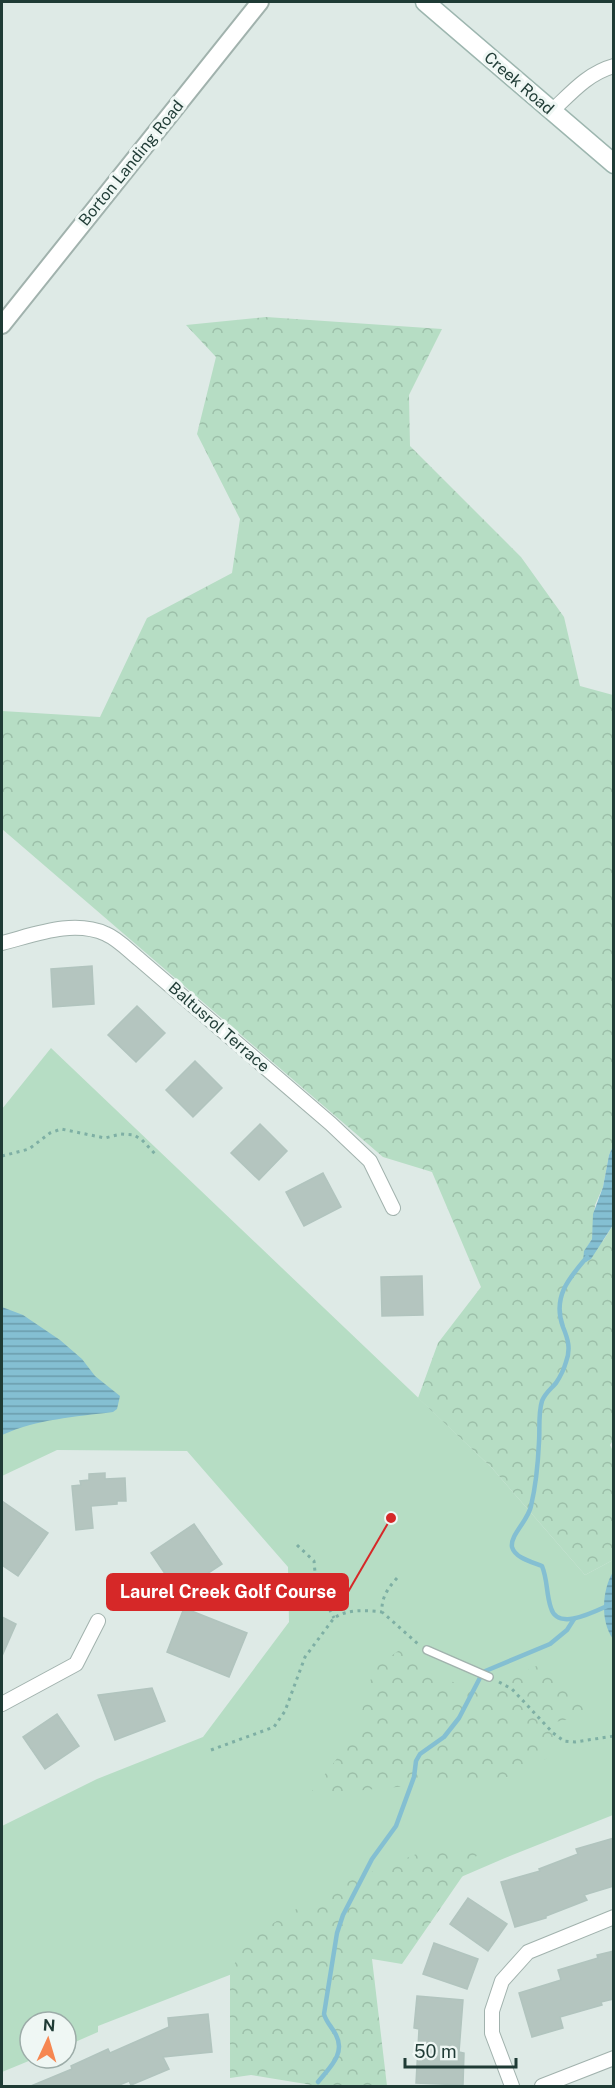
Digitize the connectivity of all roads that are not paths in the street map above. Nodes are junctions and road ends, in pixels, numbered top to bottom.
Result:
1 (260, 2) edge
2 (425, 2) edge
3 (614, 66) edge
4 (552, 111) junction
5 (614, 164) edge
6 (2, 325) edge
7 (2, 944) edge
8 (393, 1208) dead end
9 (98, 1621) dead end
10 (427, 1650) road end
11 (489, 1677) road end
12 (2, 1704) edge
13 (614, 1917) edge
14 (614, 2058) edge
15 (512, 2086) edge
16 (542, 2086) edge

1 - 6 street, Borton Landing Road
2 - 4 main road, Creek Road
3 - 4 street
4 - 5 main road, Creek Road
7 - 8 street, Baltusrol Terrace
9 - 12 street
10 - 11 lane
13 - 15 street
14 - 16 street

